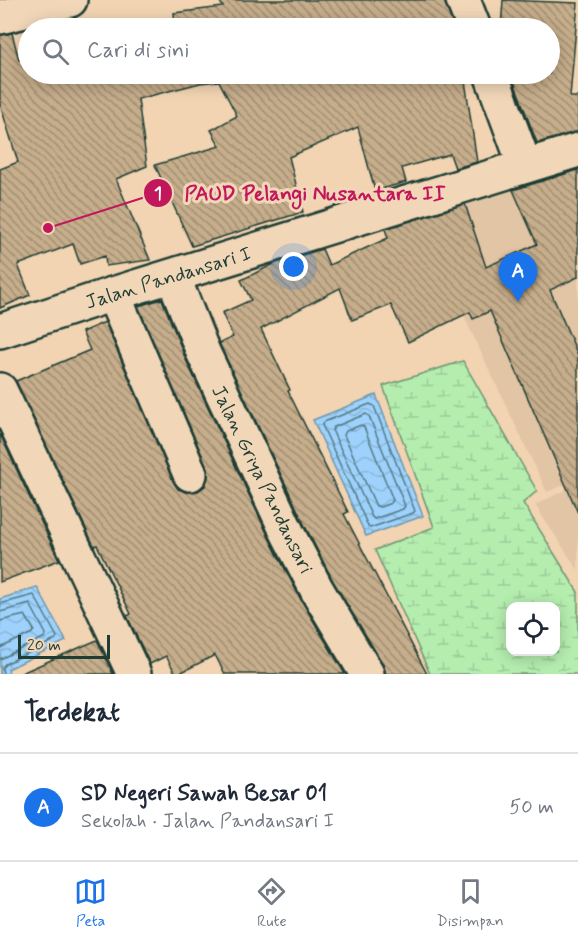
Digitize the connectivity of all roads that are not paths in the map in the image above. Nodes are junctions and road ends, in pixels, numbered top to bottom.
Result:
1 (70, 0) edge
2 (463, 0) edge
3 (0, 17) edge
4 (470, 18) edge
5 (494, 84) edge
6 (578, 150) edge
7 (525, 166) junction
8 (173, 276) junction
9 (113, 294) junction
10 (0, 331) edge
11 (0, 390) edge
12 (190, 474) dead end
13 (134, 674) edge
14 (367, 674) edge

1 - 3 street
2 - 4 street
5 - 7 street
6 - 7 street, Jalan Pandansari I
7 - 8 street, Jalan Pandansari I
8 - 9 street, Jalan Pandansari I
8 - 14 street, Jalan Griya Pandansari
9 - 10 street, Jalan Pandansari I
9 - 12 street
11 - 13 street

